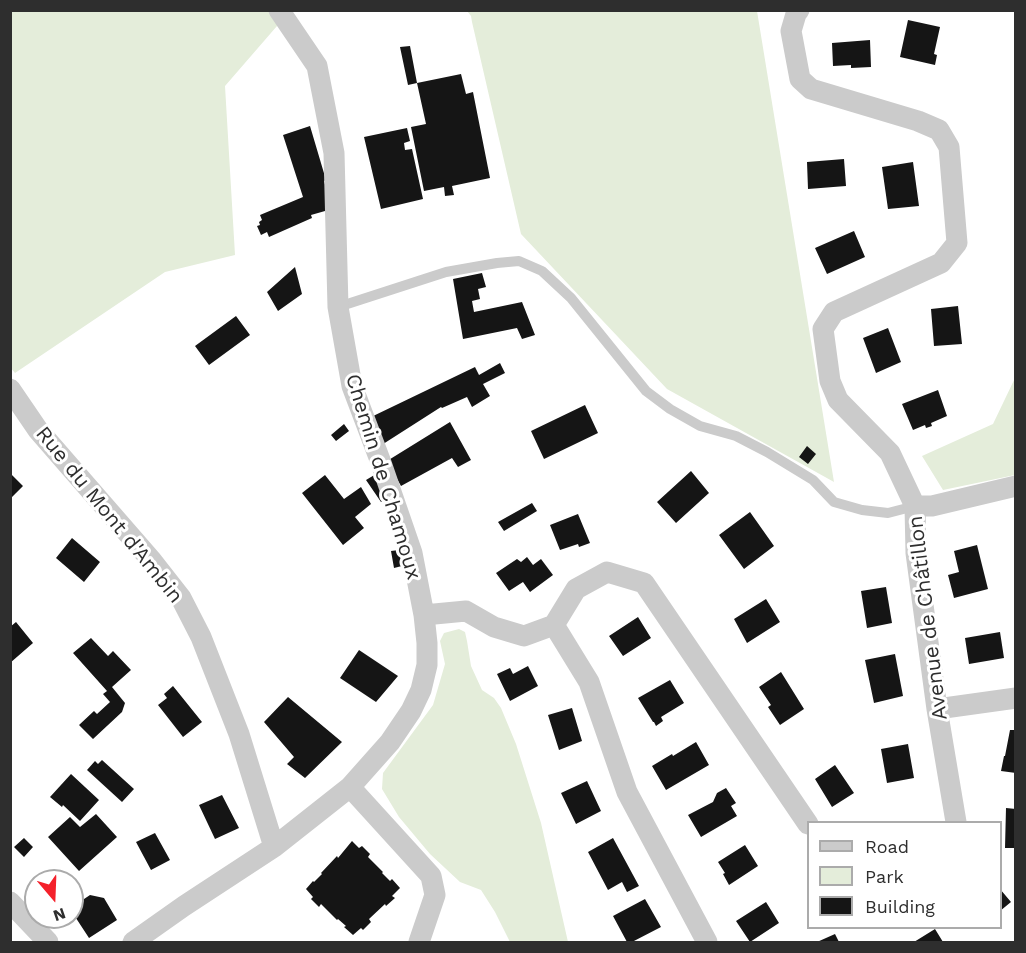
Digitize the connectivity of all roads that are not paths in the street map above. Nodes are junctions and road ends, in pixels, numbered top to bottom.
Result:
1 (279, 10) edge
2 (799, 10) edge
3 (338, 307) junction
4 (10, 389) edge
5 (1016, 486) edge
6 (915, 506) junction
7 (424, 615) junction
8 (554, 625) junction
9 (1016, 698) edge
10 (937, 709) junction
11 (350, 787) junction
12 (956, 821) edge
13 (807, 823) edge
14 (274, 847) junction
15 (10, 902) edge
16 (48, 942) edge
17 (134, 942) edge
18 (419, 942) edge
19 (707, 942) edge

1 - 3 street, Chemin de Chamoux
2 - 6 street, Avenue de Châtillon
3 - 6 lane
3 - 7 street, Chemin de Chamoux
4 - 14 street, Rue du Mont d'Ambin
5 - 6 street
6 - 10 street, Avenue de Châtillon
7 - 8 street
7 - 11 street, Chemin de Chamoux
8 - 13 street
8 - 19 street
9 - 10 street
10 - 12 street, Avenue de Châtillon
11 - 14 street, Chemin de Chamoux
11 - 18 street
14 - 17 street, Chemin de Chamoux
15 - 16 street

